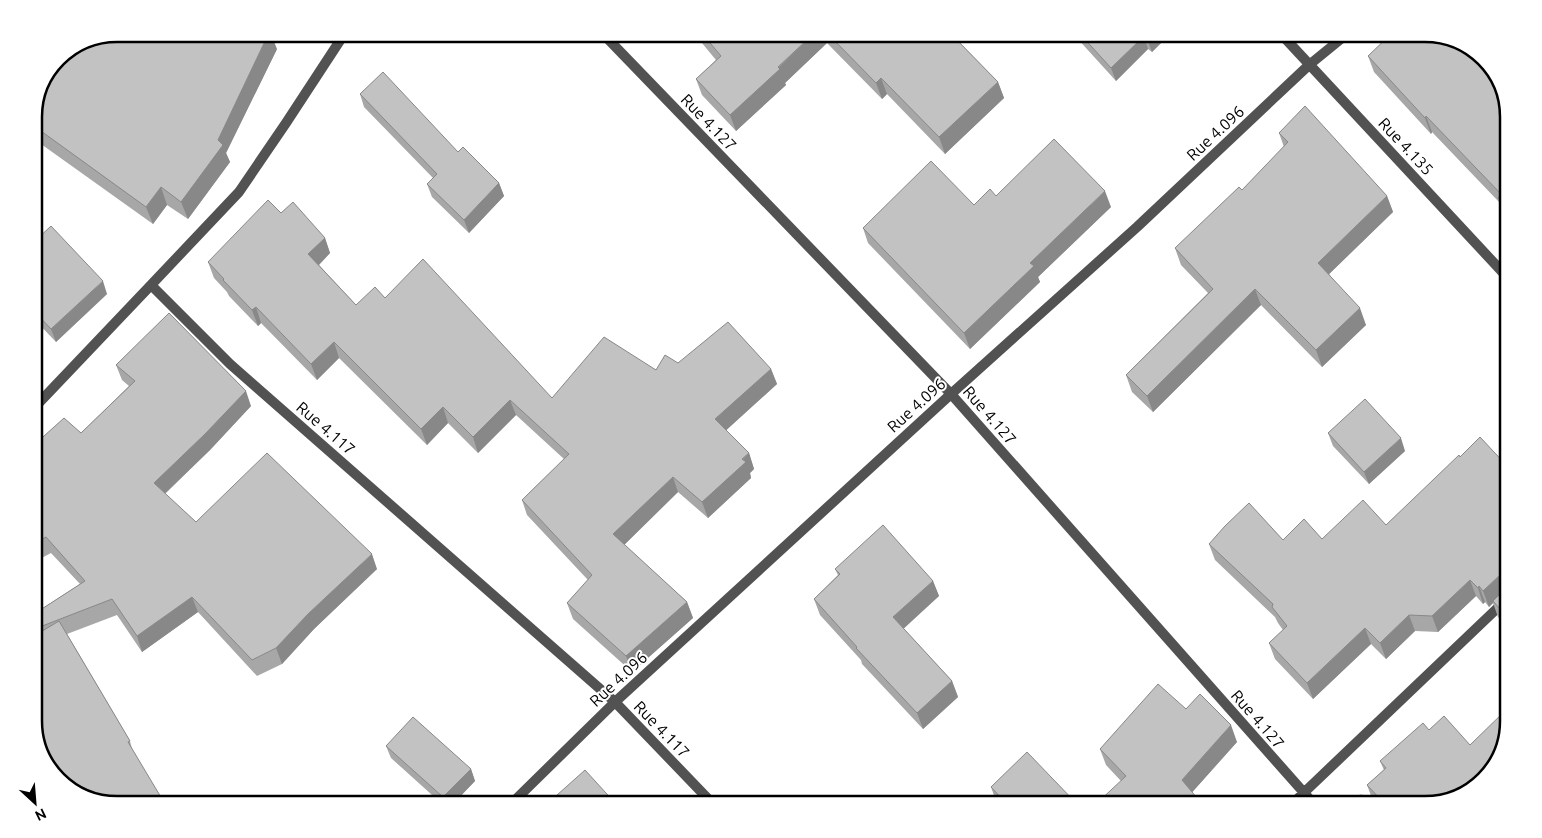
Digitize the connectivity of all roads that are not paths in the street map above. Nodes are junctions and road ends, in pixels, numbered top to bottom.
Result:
1 (338, 43) edge
2 (612, 43) edge
3 (1290, 43) edge
4 (1336, 43) edge
5 (1309, 65) junction
6 (1499, 269) edge
7 (151, 285) junction
8 (951, 394) junction
9 (43, 399) edge
10 (1500, 606) edge
11 (615, 702) junction
12 (1304, 794) junction
13 (519, 796) edge
14 (705, 796) edge
15 (1302, 796) edge

1 - 7 street
2 - 8 street, Rue 4.127
3 - 5 street, Rue 4.135
4 - 5 street, Rue 4.096
5 - 6 street, Rue 4.135
5 - 8 street, Rue 4.096
7 - 9 street
7 - 11 street, Rue 4.117
8 - 11 street, Rue 4.096
8 - 12 street, Rue 4.127
10 - 12 street
11 - 13 street, Rue 4.096
11 - 14 street, Rue 4.117
12 - 15 street

